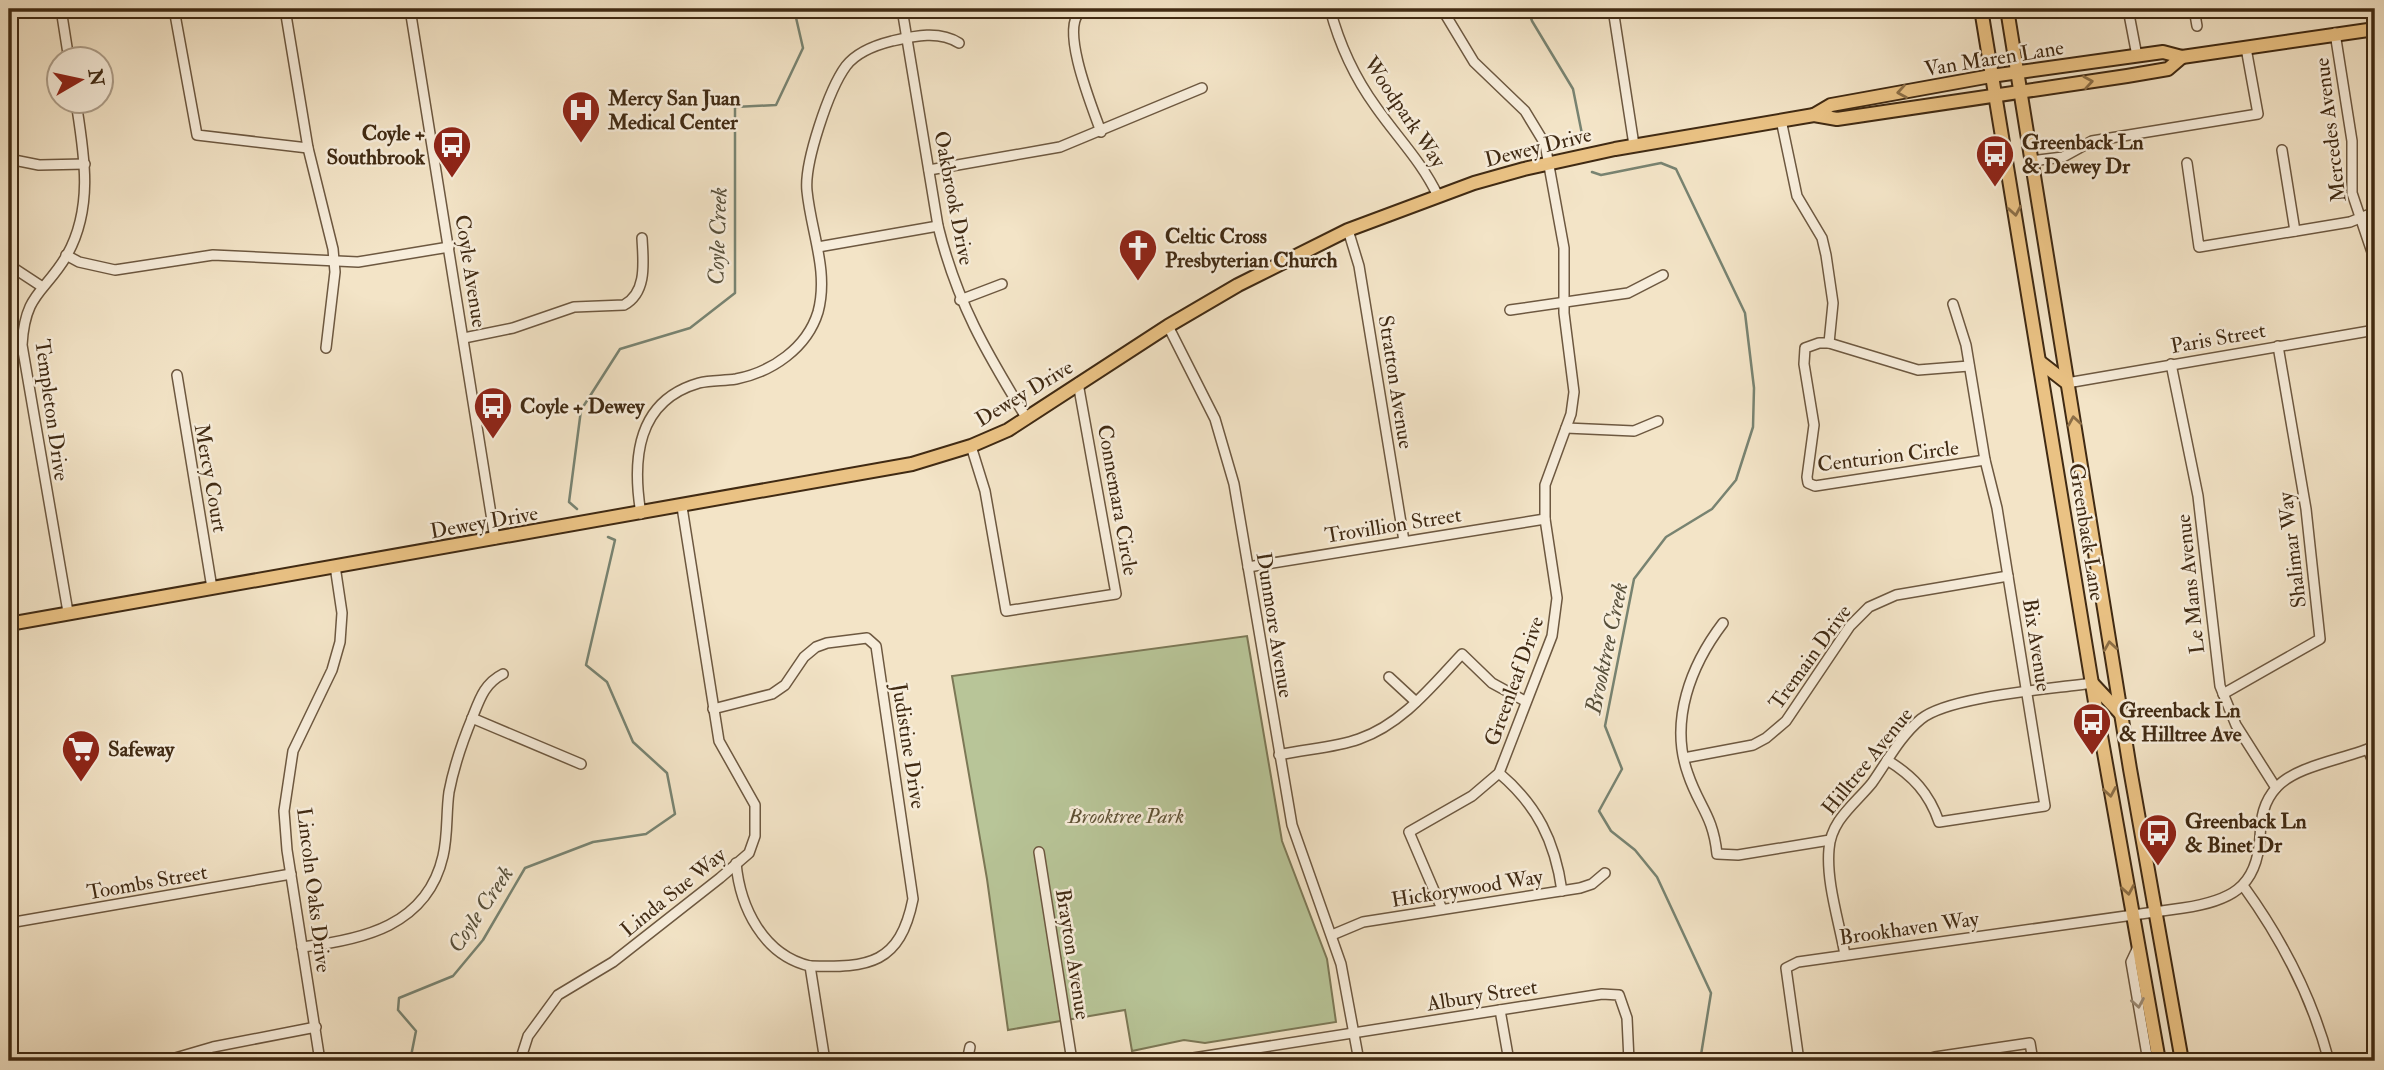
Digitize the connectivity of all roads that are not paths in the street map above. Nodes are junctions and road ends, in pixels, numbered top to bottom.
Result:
1 (61, 9) edge
2 (174, 9) edge
3 (285, 9) edge
4 (410, 9) edge
5 (902, 9) edge
6 (1106, 9) edge
7 (1329, 9) edge
8 (1442, 9) edge
9 (1613, 9) edge
10 (1981, 9) edge
11 (2007, 9) edge
12 (2128, 9) edge
13 (2194, 9) edge
14 (2197, 26) dead end
15 (2375, 29) edge
16 (2335, 33) junction
17 (907, 38) junction
18 (959, 43) dead end
19 (67, 46) edge
20 (2246, 48) junction
21 (2137, 56) junction
22 (2182, 57) junction
23 (2018, 72) junction
24 (1992, 76) junction
25 (1202, 88) dead end
26 (2020, 92) junction
27 (1995, 96) junction
28 (1814, 115) junction
29 (78, 116) edge
30 (1781, 120) junction
31 (1101, 132) junction
32 (1634, 145) junction
33 (308, 148) junction
34 (2282, 149) dead end
35 (9, 159) edge
36 (2031, 161) junction
37 (2187, 163) dead end
38 (85, 164) junction
39 (1549, 164) junction
40 (929, 170) junction
41 (1438, 196) junction
42 (2375, 212) edge
43 (2360, 219) junction
44 (938, 226) junction
45 (1348, 230) junction
46 (2295, 231) junction
47 (642, 238) dead end
48 (449, 247) junction
49 (818, 247) junction
50 (66, 256) junction
51 (2375, 261) edge
52 (334, 262) junction
53 (9, 265) edge
54 (1663, 275) dead end
55 (1002, 284) dead end
56 (41, 286) junction
57 (960, 300) junction
58 (1563, 303) junction
59 (1954, 304) dead end
60 (1510, 310) dead end
61 (1168, 326) junction
62 (2375, 330) edge
63 (464, 338) junction
64 (1829, 343) junction
65 (2278, 346) junction
66 (326, 348) dead end
67 (2040, 362) junction
68 (2171, 364) junction
69 (1969, 366) junction
70 (177, 375) dead end
71 (1078, 383) junction
72 (2067, 383) junction
73 (1027, 419) junction
74 (1658, 421) dead end
75 (1566, 428) junction
76 (971, 446) junction
77 (1985, 460) junction
78 (681, 507) junction
79 (641, 514) junction
80 (1545, 519) junction
81 (495, 539) junction
82 (1405, 541) junction
83 (335, 566) junction
84 (1248, 566) junction
85 (2008, 576) junction
86 (212, 588) junction
87 (68, 612) junction
88 (1723, 622) dead end
89 (9, 624) edge
90 (503, 674) dead end
91 (1389, 677) dead end
92 (2092, 683) junction
93 (2027, 693) junction
94 (2222, 694) junction
95 (1525, 701) junction
96 (1416, 702) junction
97 (713, 709) junction
98 (2120, 713) junction
99 (472, 718) junction
100 (2372, 748) edge
101 (1279, 755) junction
102 (1684, 758) junction
103 (1887, 760) junction
104 (581, 764) dead end
105 (2375, 767) edge
106 (1499, 773) junction
107 (2276, 788) junction
108 (1830, 840) junction
109 (1039, 852) dead end
110 (736, 863) junction
111 (1605, 873) dead end
112 (291, 874) junction
113 (2244, 887) junction
114 (1562, 891) junction
115 (1443, 909) junction
116 (2155, 912) junction
117 (2132, 915) junction
118 (9, 923) edge
119 (1332, 935) junction
120 (2138, 945) junction
121 (302, 947) junction
122 (1845, 955) junction
123 (810, 966) junction
124 (1500, 1010) junction
125 (316, 1027) junction
126 (1352, 1031) junction
127 (970, 1047) dead end
128 (165, 1061) edge
129 (320, 1061) edge
130 (520, 1061) edge
131 (825, 1061) edge
132 (967, 1061) edge
133 (1072, 1061) edge
134 (1187, 1061) edge
135 (1359, 1061) edge
136 (1509, 1061) edge
137 (1629, 1061) edge
138 (1799, 1061) edge
139 (1922, 1061) edge
140 (2033, 1061) edge
141 (2148, 1061) edge
142 (2159, 1061) edge
143 (2182, 1061) edge
144 (2329, 1061) edge

1 - 19 street
2 - 33 street
3 - 33 street
4 - 48 street, Coyle Avenue
5 - 17 street, Oakbrook Drive
6 - 31 street
7 - 41 street, Woodpark Way
8 - 39 street, Greenleaf Drive
9 - 32 street
10 - 24 main road, Greenback Lane
11 - 23 main road, Greenback Lane
12 - 21 street
13 - 14 street
15 - 16 main road, Van Maren Lane
16 - 20 main road, Van Maren Lane
16 - 43 street, Mercedes Avenue
17 - 18 street
17 - 40 street, Oakbrook Drive
17 - 49 street
20 - 22 main road, Van Maren Lane
20 - 36 street
21 - 22 main road, Van Maren Lane
21 - 23 main road, Van Maren Lane
26 -> 22 main road, Van Maren Lane
23 - 24 main road, Van Maren Lane
23 - 26 main road, Greenback Lane
24 - 27 main road, Greenback Lane
24 -> 28 main road, Van Maren Lane
25 - 31 street
26 - 27 main road, Dewey Drive
26 - 36 main road, Greenback Lane
27 - 28 main road, Dewey Drive
27 -> 67 main road, Greenback Lane
28 - 30 main road, Dewey Drive
29 - 38 street, Templeton Drive
30 - 32 main road, Dewey Drive
30 - 64 street
31 - 40 street
32 - 39 main road, Dewey Drive
33 - 52 street
34 - 46 street
35 - 38 street
36 - 72 main road, Greenback Lane
37 - 46 street
38 - 50 street, Templeton Drive
39 - 41 main road, Dewey Drive
39 - 58 street, Greenleaf Drive
40 - 44 street, Oakbrook Drive
41 - 45 main road, Dewey Drive
42 - 43 street
43 - 46 street
43 - 51 street, Mercedes Avenue
44 - 49 street
44 - 57 street, Oakbrook Drive
45 - 61 main road, Dewey Drive
45 - 82 street, Stratton Avenue
47 - 63 street
48 - 52 street
48 - 63 street, Coyle Avenue
49 - 79 street
50 - 52 street
50 - 56 street, Templeton Drive
52 - 66 street
53 - 56 street
54 - 58 street
55 - 57 street
56 - 87 street, Templeton Drive
57 - 73 street, Oakbrook Drive
58 - 60 street
58 - 75 street, Greenleaf Drive
59 - 69 street, Bix Avenue
61 - 71 main road, Dewey Drive
61 - 84 street, Dunmore Avenue
62 - 65 street, Paris Street
63 - 81 street, Coyle Avenue
64 - 69 street
64 - 77 street, Centurion Circle
65 - 68 street, Paris Street
65 - 94 street, Shalimar Way
67 - 72 main road
67 - 92 main road, Greenback Lane
68 - 72 street, Paris Street
68 - 94 street, Le Mans Avenue
69 - 77 street, Bix Avenue
70 - 86 street, Mercy Court
71 - 73 main road, Dewey Drive
71 - 76 street, Connemara Circle
98 -> 72 main road, Greenback Lane
73 - 76 main road, Dewey Drive
74 - 75 street
75 - 80 street, Greenleaf Drive
76 - 78 main road, Dewey Drive
77 - 85 street, Bix Avenue
78 - 79 main road, Dewey Drive
78 - 97 street, Linda Sue Way
79 - 81 main road, Dewey Drive
80 - 82 street, Trovillion Street
80 - 95 street, Greenleaf Drive
81 - 83 main road, Dewey Drive
82 - 84 street, Trovillion Street
83 - 86 main road, Dewey Drive
83 - 112 street, Lincoln Oaks Drive
84 - 101 street, Dunmore Avenue
85 - 93 street, Bix Avenue
85 - 102 street, Tremain Drive
86 - 87 main road, Dewey Drive
87 - 89 main road, Dewey Drive
88 - 102 street
90 - 99 street
91 - 96 street
92 - 93 street, Hilltree Avenue
92 - 98 main road
92 -> 117 main road, Greenback Lane
93 - 103 street, Hilltree Avenue
93 - 103 street, Bix Avenue
94 - 107 street, Le Mans Avenue
95 - 96 street
95 - 106 street, Greenleaf Drive
96 - 101 street
97 - 110 street, Linda Sue Way
97 - 123 street, Judistine Drive
98 - 116 main road, Greenback Lane
99 - 104 street
99 - 121 street
100 - 105 street
100 - 107 street
101 - 119 street, Dunmore Avenue
102 - 108 street
103 - 108 street, Hilltree Avenue
106 - 114 street
106 - 115 street, Greenleaf Drive
107 - 113 street
108 - 122 street, Hilltree Avenue
109 - 133 street, Brayton Avenue
110 - 123 street
110 - 130 street, Linda Sue Way
111 - 114 street, Hickorywood Way
112 - 118 street, Toombs Street
112 - 121 street, Lincoln Oaks Drive
113 - 116 street, Brookhaven Way
113 - 144 street
114 - 115 street, Hickorywood Way
115 - 119 street, Hickorywood Way
116 - 117 street, Brookhaven Way
116 - 143 main road, Greenback Lane
117 - 120 main road, Greenback Lane
117 - 122 street, Brookhaven Way
119 - 126 street, Dunmore Avenue
120 -> 141 street
120 - 142 main road, Greenback Lane
121 - 125 street, Lincoln Oaks Drive
122 - 138 street, Brookhaven Way
123 - 131 street
124 - 126 street, Albury Street
124 - 136 street
124 - 137 street, Albury Street
125 - 128 street
125 - 129 street, Lincoln Oaks Drive
126 - 134 street, Albury Street
126 - 135 street, Dunmore Avenue
127 - 132 street
139 - 140 street

